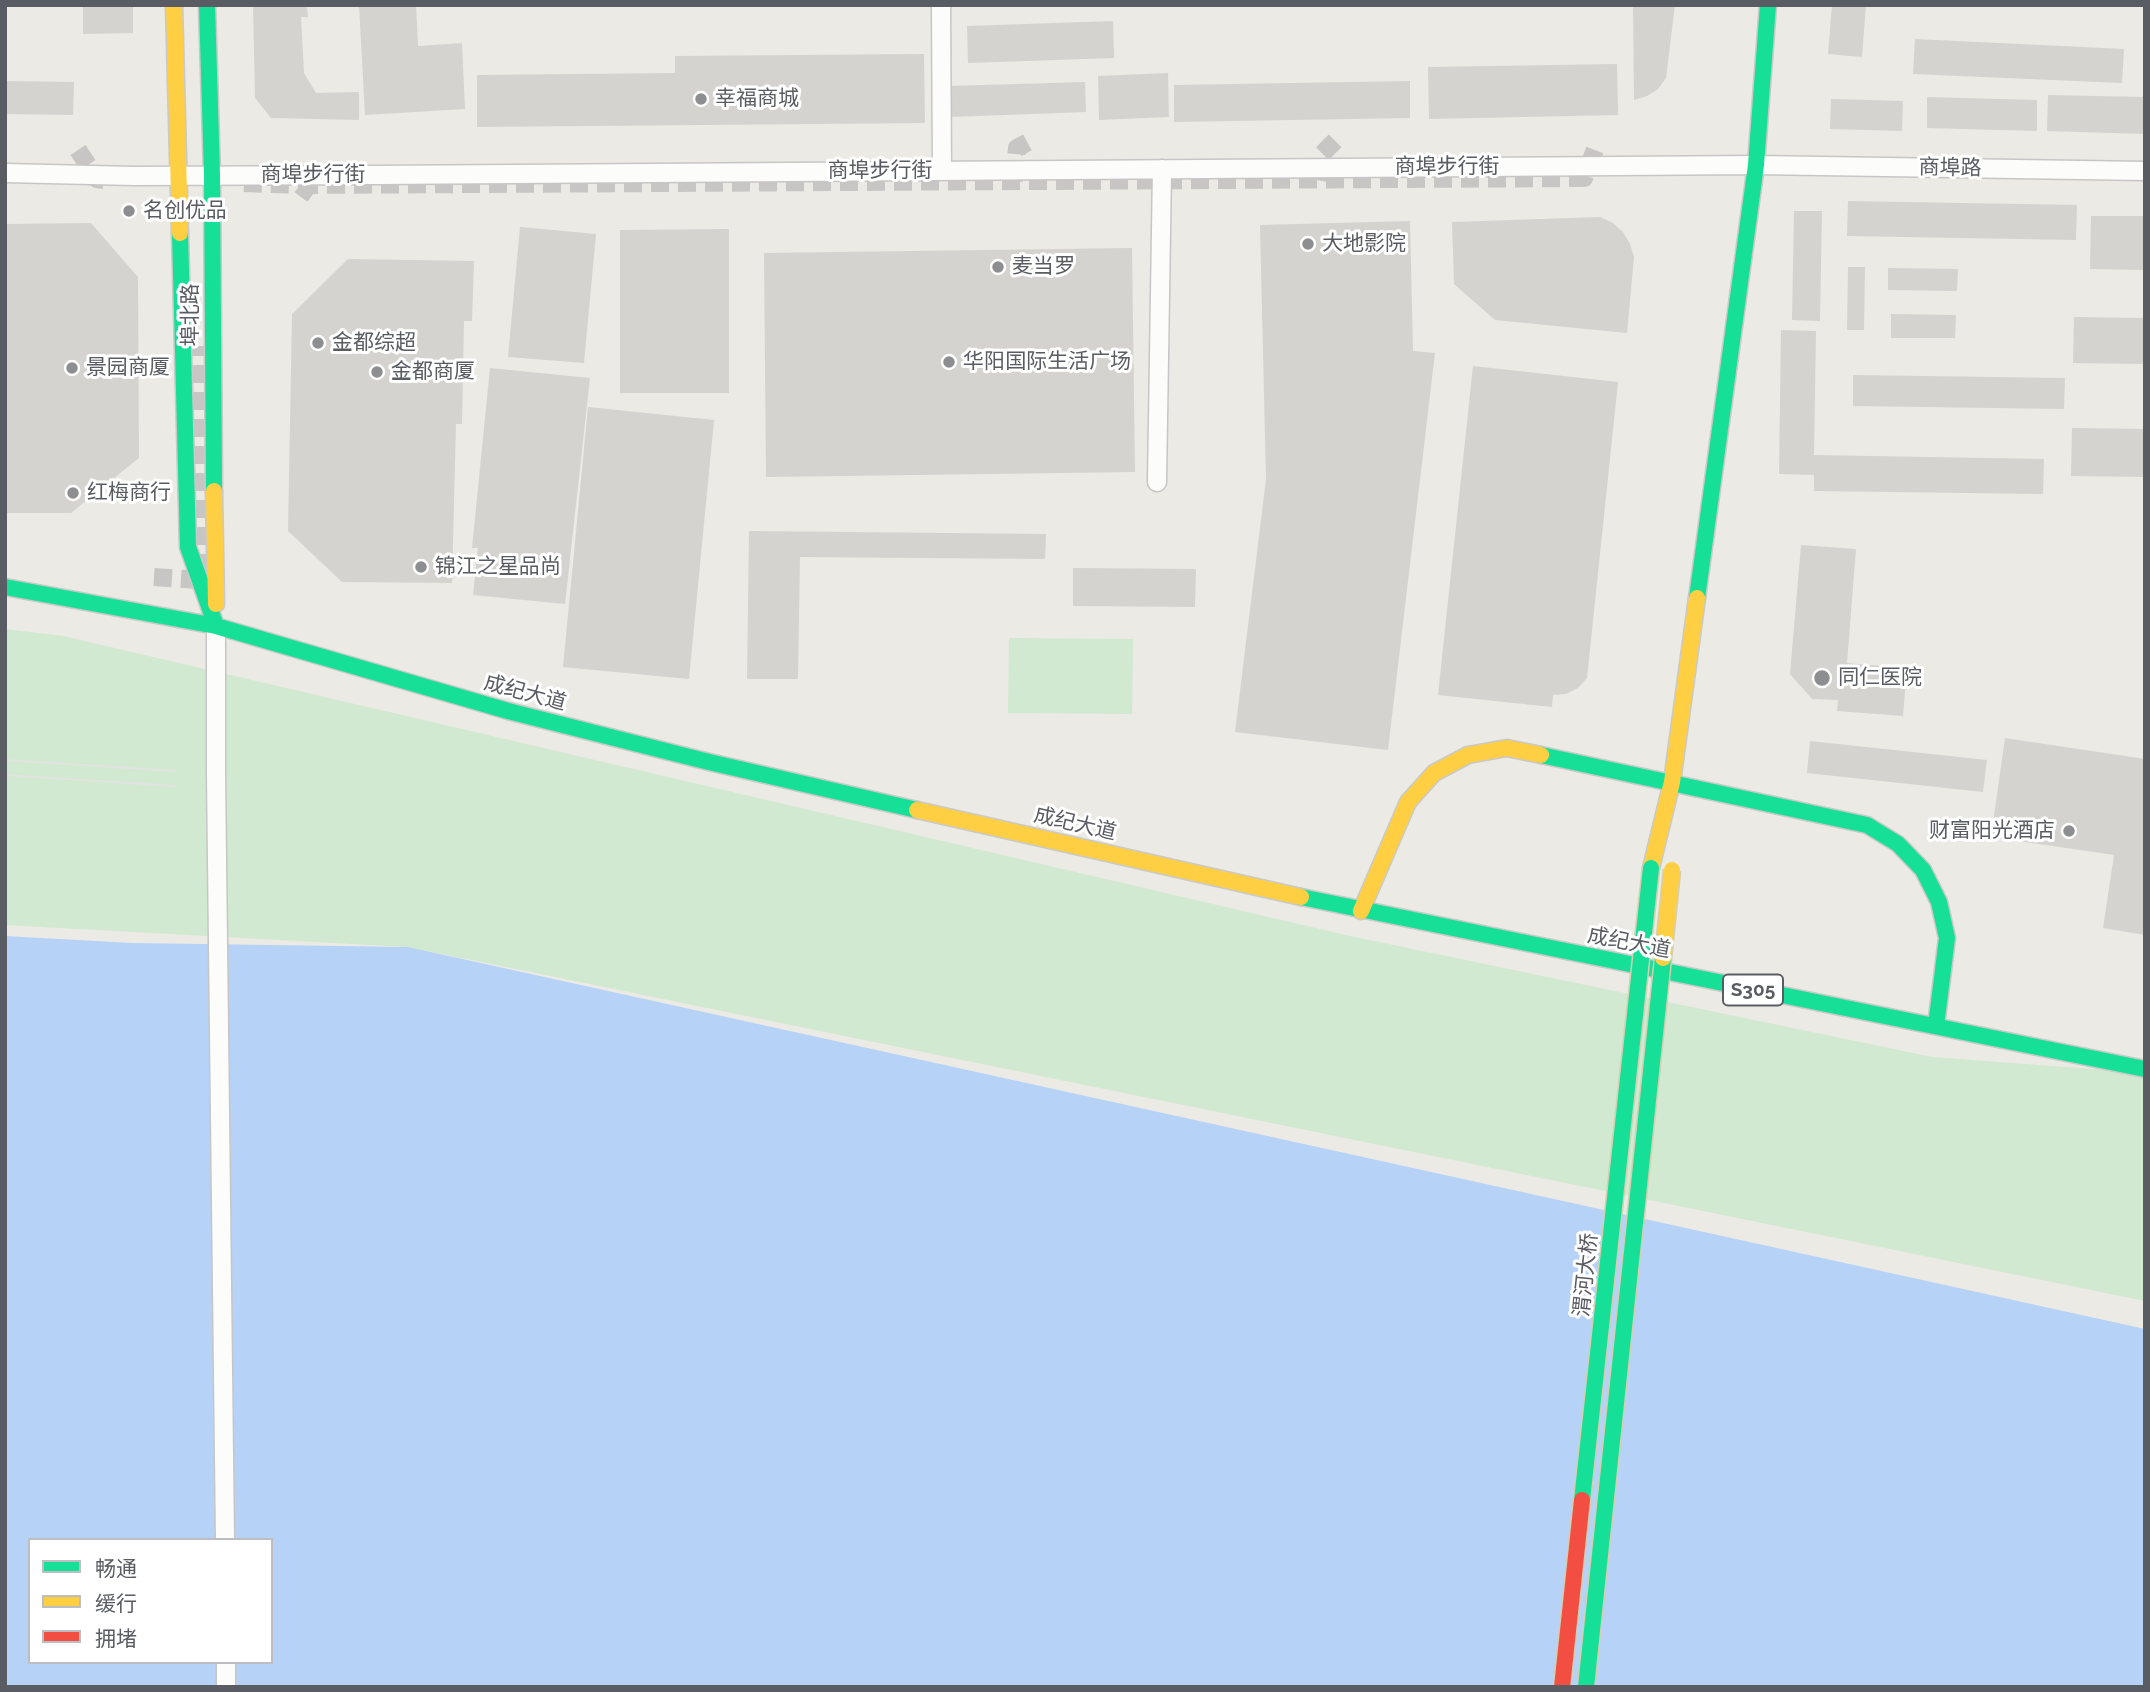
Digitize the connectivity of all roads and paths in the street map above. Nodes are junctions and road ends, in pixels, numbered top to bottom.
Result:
1 (174, 5) edge
2 (207, 5) edge
3 (941, 5) edge
4 (1768, 5) edge
5 (1756, 165) junction
6 (1163, 169) junction
7 (942, 171) junction
8 (2145, 171) edge
9 (5, 173) edge
10 (178, 176) junction
11 (212, 176) junction
12 (1157, 482) dead end
13 (5, 587) edge
14 (216, 626) junction
15 (1672, 782) junction
16 (1362, 911) junction
17 (1936, 1026) junction
18 (2145, 1069) edge
19 (225, 1538) edge
20 (226, 1664) edge
21 (226, 1687) edge
22 (1562, 1687) edge
23 (1586, 1687) edge

1 - 10 main road
2 - 11 main road, 埠北路
3 - 7 street
4 - 5 main road
5 - 6 street, 商埠步行街
5 - 8 street, 商埠路
5 - 15 main road
6 - 7 street, 商埠步行街
6 - 12 street
7 - 11 street, 商埠步行街
9 - 10 street, 商埠步行街
10 - 11 street, 商埠步行街
10 - 14 main road
11 - 14 main road, 埠北路
13 - 14 main road, 成纪大道
14 - 16 main road, 成纪大道
14 - 19 street
15 - 16 main road
15 - 17 main road
15 - 22 main road, 渭河大桥, bridge
15 - 23 main road, 渭河大桥, bridge
16 - 17 main road, 成纪大道 / S305
17 - 18 main road, 成纪大道 / S305
20 - 21 street

